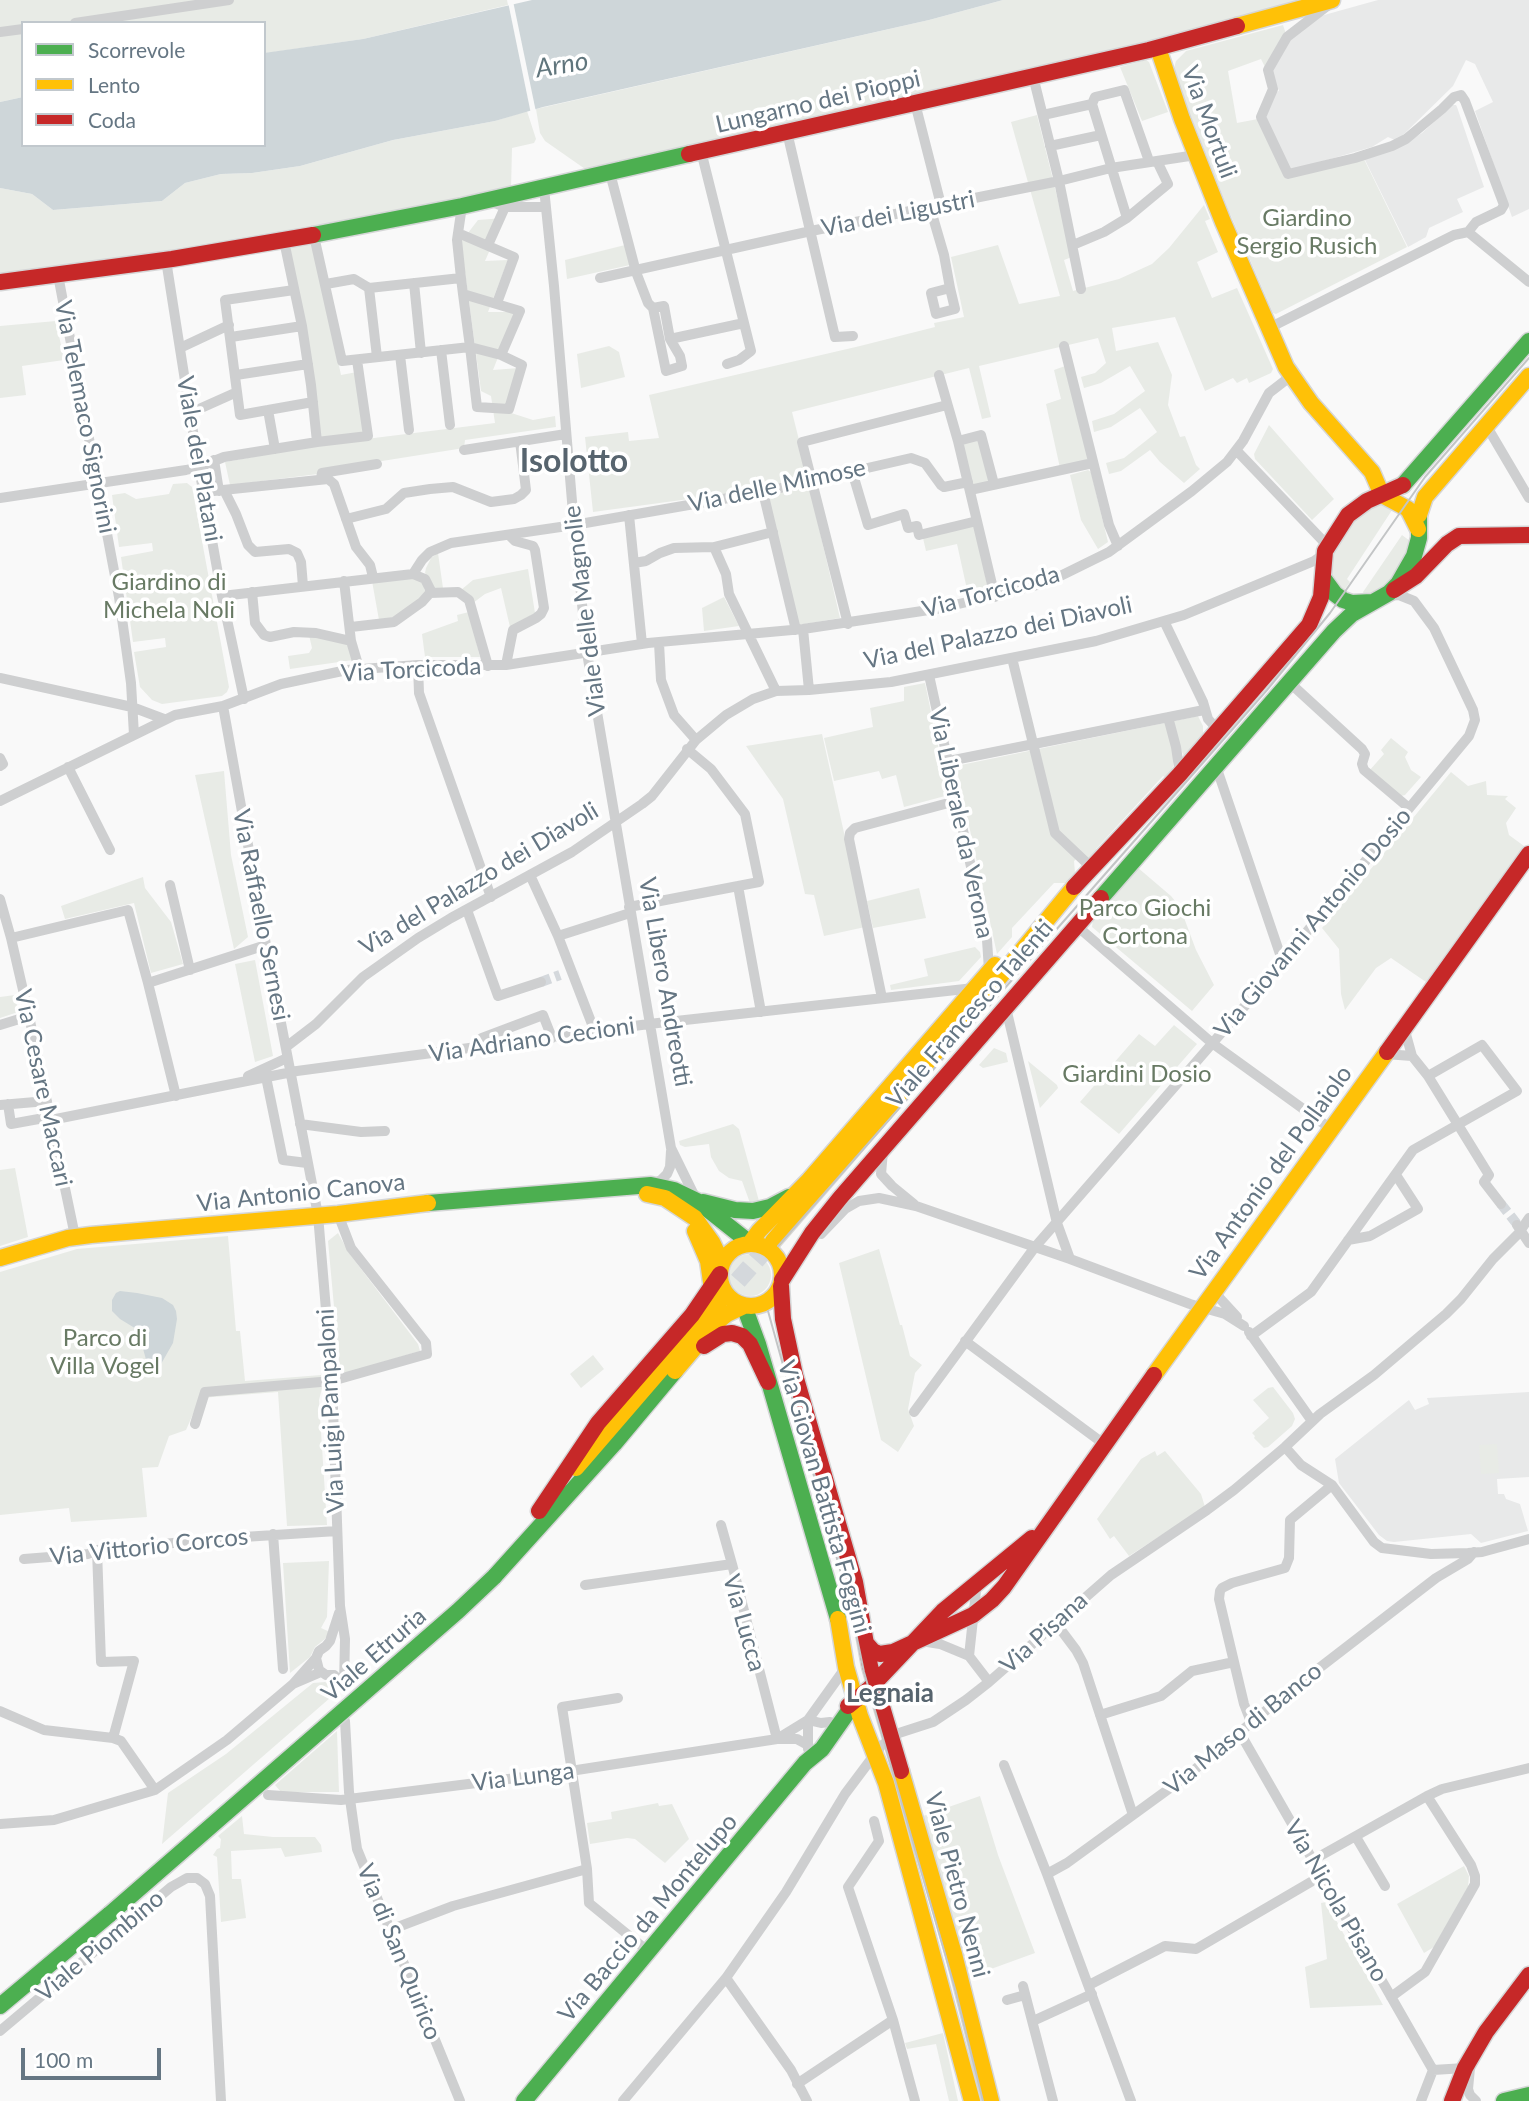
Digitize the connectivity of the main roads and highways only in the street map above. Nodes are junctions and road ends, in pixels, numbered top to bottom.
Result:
1 (1333, 0) edge
2 (1158, 48) junction
3 (0, 282) edge
4 (1529, 341) edge
5 (1529, 376) edge
6 (1382, 495) junction
7 (1418, 529) junction
8 (1529, 535) edge
9 (1324, 579) junction
10 (1381, 597) junction
11 (1526, 860) edge
12 (1037, 929) junction
13 (822, 1163) junction
14 (609, 1190) junction
15 (691, 1205) junction
16 (772, 1241) tunnel mouth
17 (750, 1243) junction
18 (0, 1258) edge
19 (718, 1282) junction
20 (782, 1283) junction
21 (744, 1306) junction
22 (683, 1364) junction
23 (768, 1382) junction
24 (1051, 1519) junction
25 (490, 1573) junction
26 (866, 1643) junction
27 (915, 1644) junction
28 (875, 1683) junction
29 (856, 1702) junction
30 (832, 1727) junction
31 (866, 1731) junction
32 (106, 1910) junction
33 (1529, 1975) edge
34 (0, 1991) edge
35 (0, 2006) edge
36 (1529, 2095) edge
37 (524, 2101) edge
38 (972, 2101) edge
39 (991, 2101) edge
40 (1452, 2101) edge
41 (1504, 2101) edge

1 - 2 main road, Lungarno dei Pioppi
2 - 3 main road, Lungarno dei Pioppi
2 - 6 main road, Via Mortuli
4 - 6 main road
5 - 7 main road
6 - 7 main road
6 - 9 main road
7 - 10 main road
8 - 10 main road
9 - 10 main road
9 - 12 main road, Viale Francesco Talenti
10 - 20 main road, Viale Francesco Talenti
11 - 24 main road, Via Antonio del Pollaiolo
12 - 13 main road, Viale Francesco Talenti
12 - 16 main road, Viale Francesco Talenti
13 - 15 main road, Viale Francesco Talenti
13 - 17 main road, Viale Francesco Talenti
14 - 15 main road, Via Antonio Canova
14 - 15 main road, Via Antonio Canova
14 - 18 main road, Via Antonio Canova
15 - 17 main road
15 - 19 main road
15 - 19 main road
17 - 19 main road
17 - 20 main road
19 - 21 main road
19 - 25 main road, Viale Etruria
20 - 21 main road
20 - 26 main road, Via Giovan Battista Foggini
21 - 22 main road, Viale Etruria
21 - 23 main road, Via Giovan Battista Foggini
22 - 23 main road
22 - 25 main road, Viale Etruria
23 - 29 main road, Via Giovan Battista Foggini
24 - 27 main road, Via Antonio del Pollaiolo
24 - 27 main road, Via Antonio del Pollaiolo
25 - 32 main road, Viale Etruria, bridge
26 - 27 main road
26 - 28 main road, Via Giovan Battista Foggini
27 - 28 main road, Via Baccio da Montelupo
28 - 29 main road, Via Baccio da Montelupo
28 - 39 main road, Viale Pietro Nenni
29 - 30 main road, Via Baccio da Montelupo
29 - 31 main road, Viale Pietro Nenni
30 - 31 main road
30 - 37 main road, Via Baccio da Montelupo
31 - 38 main road, Viale Pietro Nenni
32 - 34 main road, Viale Etruria
32 - 35 main road, Viale Etruria
33 - 40 main road
36 - 41 main road

